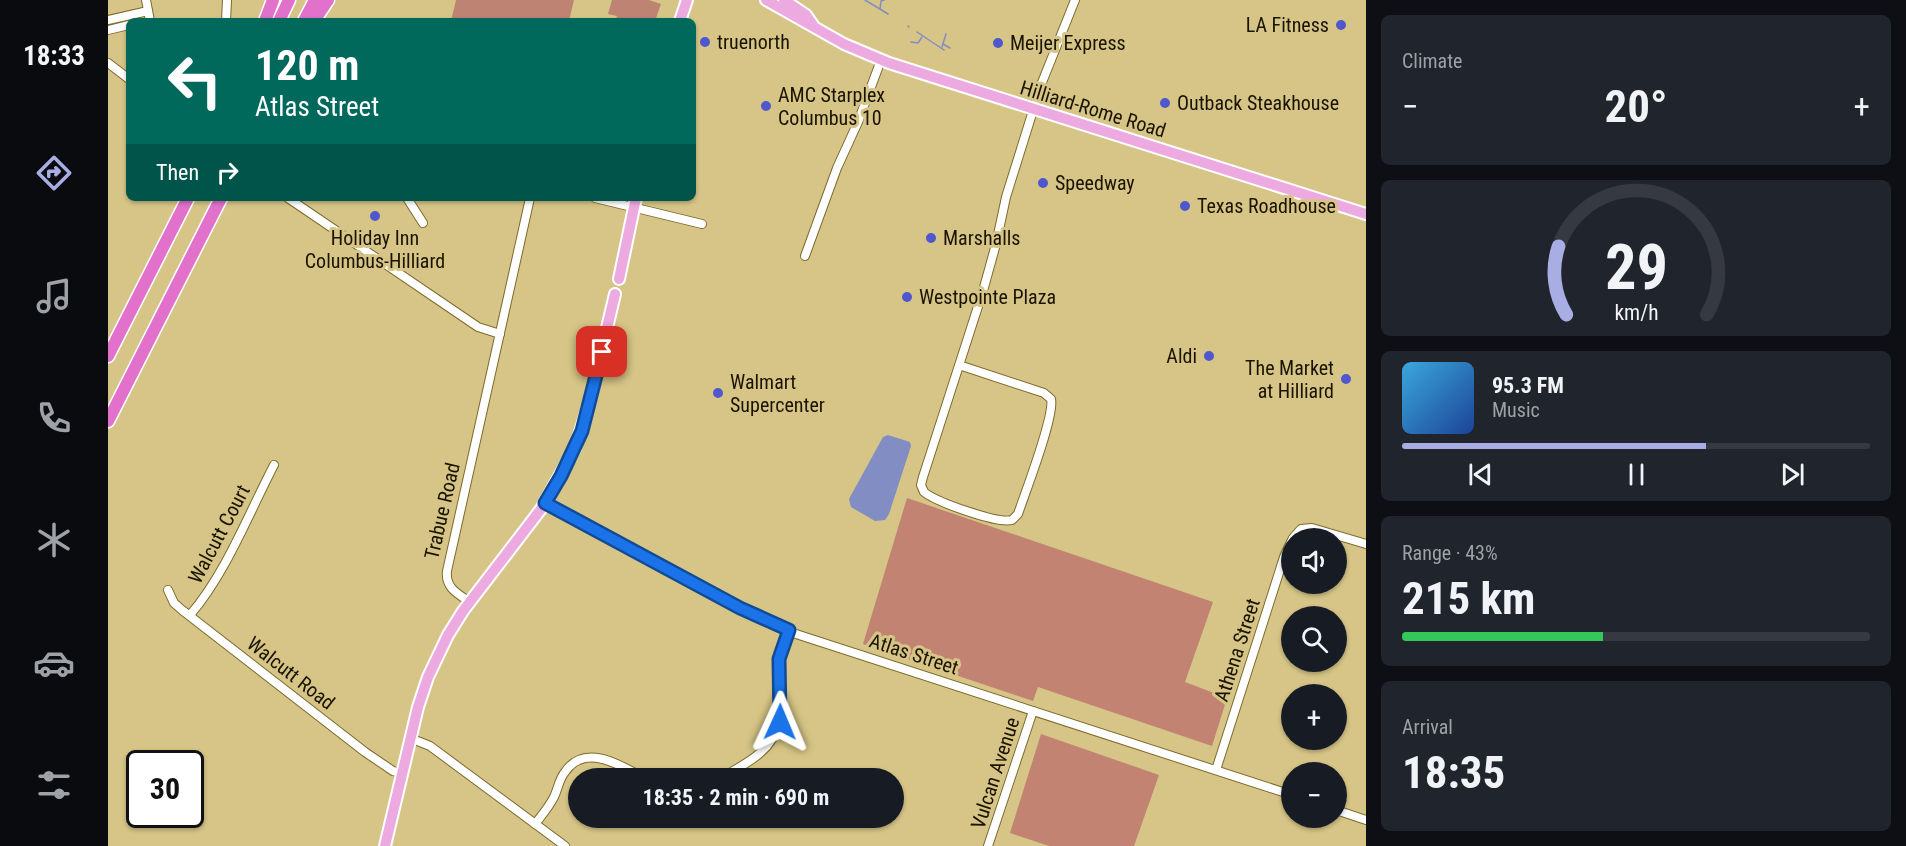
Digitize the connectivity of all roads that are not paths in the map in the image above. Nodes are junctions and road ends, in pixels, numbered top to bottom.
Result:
1 (146, 0) edge
2 (228, 0) edge
3 (273, 0) edge
4 (288, 0) edge
5 (315, 0) edge
6 (328, 0) edge
7 (687, 0) edge
8 (766, 0) edge
9 (784, 0) edge
10 (1075, 0) edge
11 (148, 11) junction
12 (149, 18) edge
13 (226, 18) edge
14 (266, 18) edge
15 (280, 18) edge
16 (306, 18) edge
17 (316, 18) edge
18 (681, 18) edge
19 (108, 20) edge
20 (126, 26) edge
21 (813, 26) junction
22 (108, 30) edge
23 (881, 60) junction
24 (108, 63) edge
25 (126, 77) edge
26 (1033, 109) junction
27 (182, 201) edge
28 (186, 201) edge
29 (213, 201) edge
30 (219, 201) edge
31 (292, 201) edge
32 (408, 201) edge
33 (529, 201) edge
34 (619, 201) edge
35 (635, 203) edge
36 (1366, 214) edge
37 (176, 221) junction
38 (423, 223) dead end
39 (702, 224) dead end
40 (805, 256) dead end
41 (619, 279) joint
42 (615, 294) joint
43 (500, 334) junction
44 (108, 356) edge
45 (959, 364) junction
46 (108, 409) edge
47 (108, 421) edge
48 (274, 465) dead end
49 (545, 503) junction
50 (1347, 538) edge
51 (1366, 544) edge
52 (1281, 566) edge
53 (168, 590) dead end
54 (470, 602) junction
55 (190, 615) junction
56 (789, 630) junction
57 (1033, 711) junction
58 (410, 738) junction
59 (570, 768) edge
60 (622, 768) edge
61 (737, 768) edge
62 (568, 770) edge
63 (1215, 770) junction
64 (401, 773) junction
65 (1281, 791) edge
66 (1347, 814) edge
67 (1366, 820) edge
68 (535, 824) junction
69 (385, 846) edge
70 (565, 846) edge
71 (988, 846) edge

1 - 11 street
2 - 13 street
3 - 14 highway
4 - 15 highway
5 - 16 highway
6 - 17 highway
7 - 18 main road
8 - 21 main road, Hilliard-Rome Road
9 - 21 main road, Hilliard-Rome Road
10 - 26 street
11 - 12 street
11 - 19 street
20 - 22 street
21 - 23 main road, Hilliard-Rome Road
23 - 26 main road, Hilliard-Rome Road
23 - 40 street
24 - 25 street
26 - 36 main road, Hilliard-Rome Road
26 - 45 street
27 - 37 highway
28 - 37 highway
29 - 46 highway
30 - 47 highway
31 - 43 street
32 - 38 street
33 - 43 street, Trabue Road
34 - 35 street
35 - 39 street
35 - 41 main road
37 - 44 highway
41 - 42 street
42 - 49 main road
43 - 54 street, Trabue Road
45 - 45 street
48 - 55 street, Walcutt Court
49 - 54 main road
49 - 56 street, Atlas Street
50 - 51 street, Athena Street
52 - 63 street, Athena Street
53 - 55 street, Walcutt Road
54 - 58 main road
55 - 64 street, Walcutt Road
56 - 57 street, Atlas Street
56 - 61 street
57 - 63 street, Atlas Street
57 - 71 street, Vulcan Avenue
58 - 64 main road
58 - 68 street
59 - 60 street
62 - 68 street
63 - 65 street, Atlas Street
64 - 69 main road
66 - 67 street
68 - 70 street

